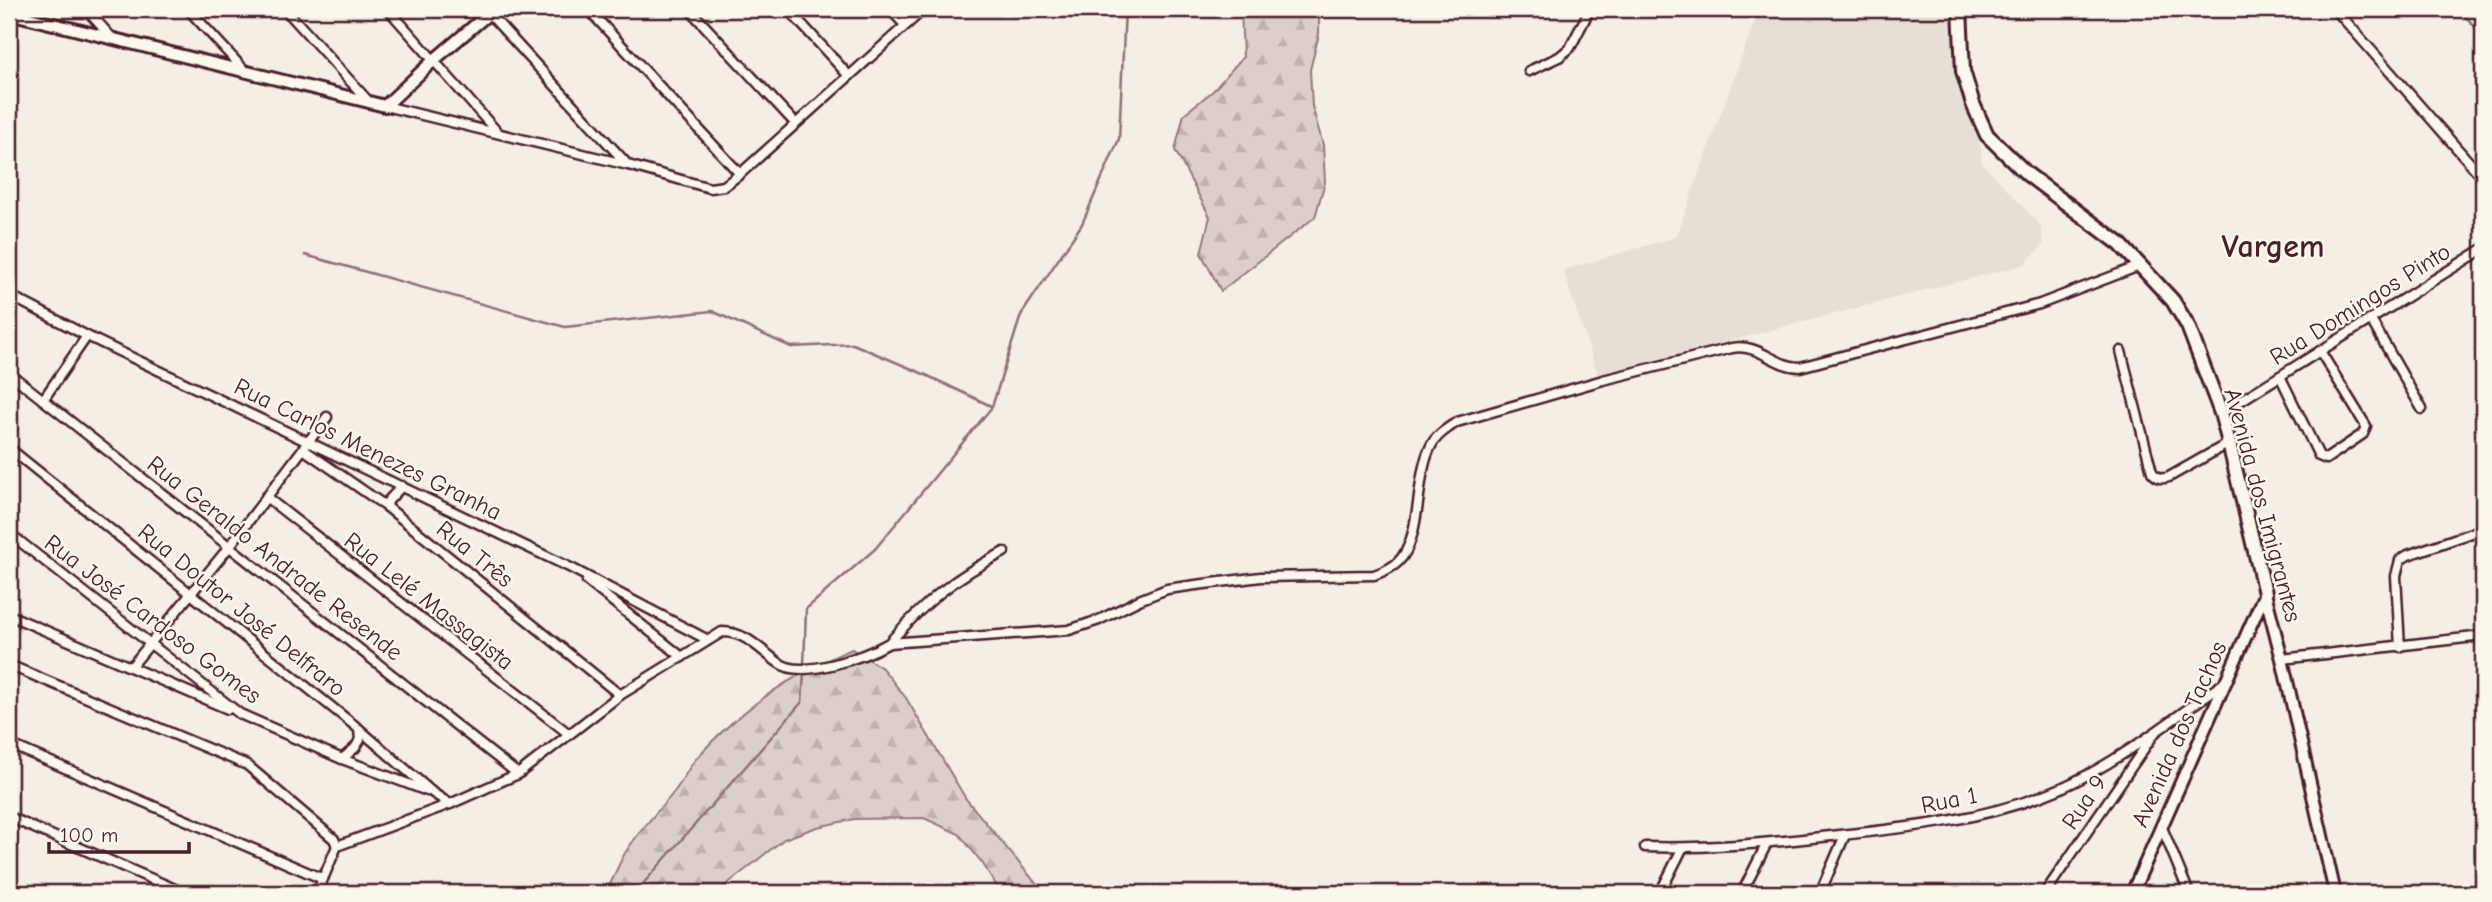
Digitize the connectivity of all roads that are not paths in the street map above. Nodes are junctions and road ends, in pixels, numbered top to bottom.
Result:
1 (86, 9) edge
2 (188, 9) edge
3 (285, 9) edge
4 (388, 9) edge
5 (589, 9) edge
6 (690, 9) edge
7 (788, 9) edge
8 (890, 9) edge
9 (924, 9) edge
10 (1590, 9) edge
11 (1960, 9) edge
12 (2335, 9) edge
13 (489, 10) edge
14 (9, 13) edge
15 (905, 25) junction
16 (113, 39) junction
17 (434, 60) junction
18 (245, 71) junction
19 (1529, 71) dead end
20 (849, 76) junction
21 (371, 103) junction
22 (385, 106) junction
23 (795, 123) junction
24 (498, 132) junction
25 (628, 165) junction
26 (740, 174) junction
27 (2483, 178) edge
28 (2483, 249) edge
29 (2142, 265) junction
30 (9, 295) edge
31 (2371, 320) junction
32 (87, 336) junction
33 (2121, 351) dead end
34 (2320, 351) junction
35 (9, 373) edge
36 (2280, 376) junction
37 (43, 400) junction
38 (2423, 409) dead end
39 (2221, 413) junction
40 (327, 417) dead end
41 (309, 441) junction
42 (2229, 443) junction
43 (9, 448) edge
44 (303, 449) junction
45 (402, 486) junction
46 (266, 497) junction
47 (387, 507) junction
48 (2483, 529) edge
49 (9, 533) edge
50 (229, 547) junction
51 (1004, 552) dead end
52 (571, 568) junction
53 (2265, 593) junction
54 (191, 594) junction
55 (9, 615) edge
56 (2483, 636) edge
57 (708, 640) junction
58 (889, 643) junction
59 (149, 644) junction
60 (2400, 647) junction
61 (682, 657) junction
62 (2282, 659) junction
63 (9, 665) edge
64 (131, 667) junction
65 (2227, 681) junction
66 (620, 695) junction
67 (240, 714) junction
68 (359, 729) junction
69 (2155, 732) junction
70 (569, 734) junction
71 (9, 744) edge
72 (342, 759) junction
73 (518, 774) junction
74 (433, 793) junction
75 (450, 804) junction
76 (9, 817) edge
77 (2483, 822) edge
78 (2161, 825) junction
79 (1845, 835) junction
80 (1767, 843) junction
81 (337, 846) junction
82 (1645, 847) dead end
83 (1682, 849) junction
84 (323, 879) junction
85 (9, 889) edge
86 (18, 893) edge
87 (184, 893) edge
88 (317, 893) edge
89 (1660, 893) edge
90 (1742, 893) edge
91 (1820, 893) edge
92 (2045, 893) edge
93 (2132, 893) edge
94 (2189, 893) edge
95 (2335, 893) edge
96 (2481, 893) edge

1 - 16 street
2 - 18 street
3 - 21 street
4 - 17 street
5 - 26 street
6 - 23 street
7 - 20 street
8 - 15 street
9 - 15 street
10 - 19 street
11 - 29 main road, Avenida dos Imigrantes
12 - 27 street
13 - 17 street
13 - 25 street
14 - 16 street
15 - 20 street
16 - 18 street
17 - 22 street
17 - 24 street
18 - 21 street
20 - 23 street
21 - 22 street
22 - 24 street
23 - 26 street
24 - 25 street
25 - 26 street
28 - 31 street, Rua Domingos Pinto
29 - 39 main road, Avenida dos Imigrantes
29 - 58 street
30 - 32 street, Rua Carlos Menezes Granha
31 - 34 street, Rua Domingos Pinto
31 - 38 street
32 - 37 street
32 - 41 street, Rua Carlos Menezes Granha
33 - 42 street
34 - 36 street, Rua Domingos Pinto
34 - 36 street
35 - 37 street, Rua Geraldo Andrade Resende
36 - 39 street, Rua Domingos Pinto
37 - 50 street, Rua Geraldo Andrade Resende
39 - 42 main road, Avenida dos Imigrantes
40 - 41 street
41 - 44 street
41 - 45 street, Rua Carlos Menezes Granha
42 - 53 main road, Avenida dos Imigrantes
43 - 54 street, Rua Doutor José Delfraro
44 - 46 street
44 - 47 street, Rua Três
45 - 47 street
45 - 52 street, Rua Carlos Menezes Granha
46 - 50 street
46 - 70 street, Rua Lelé Massagista
47 - 66 street, Rua Três
48 - 60 street
49 - 59 street, Rua José Cardoso Gomes
50 - 54 street
50 - 73 street, Rua Geraldo Andrade Resende
51 - 58 street
52 - 57 street, Rua Carlos Menezes Granha
52 - 61 street
53 - 62 street, Avenida dos Imigrantes
53 - 65 street, Avenida dos Tachos
54 - 59 street
54 - 68 street, Rua Doutor José Delfraro
55 - 64 street
56 - 60 street
57 - 58 street
57 - 61 street
59 - 64 street
59 - 67 street, Rua José Cardoso Gomes
60 - 62 street
61 - 66 street
62 - 95 street, Avenida dos Imigrantes
63 - 81 street
64 - 67 street
65 - 69 street, Rua 1
65 - 78 street, Avenida dos Tachos
66 - 70 street
67 - 72 street, Rua José Cardoso Gomes
68 - 72 street
68 - 74 street, Rua Doutor José Delfraro
69 - 79 street, Rua 1
69 - 92 street, Rua 9
70 - 73 street
71 - 84 street
72 - 74 street, Rua José Cardoso Gomes
73 - 75 street
74 - 75 street, Rua Doutor José Delfraro
75 - 81 street
76 - 87 street
77 - 96 street
78 - 93 street, Avenida dos Tachos
78 - 94 street
79 - 80 street, Rua 1
79 - 91 street
80 - 83 street, Rua 1
80 - 90 street
81 - 84 street
82 - 83 street, Rua 1
83 - 89 street
84 - 88 street
85 - 86 street

